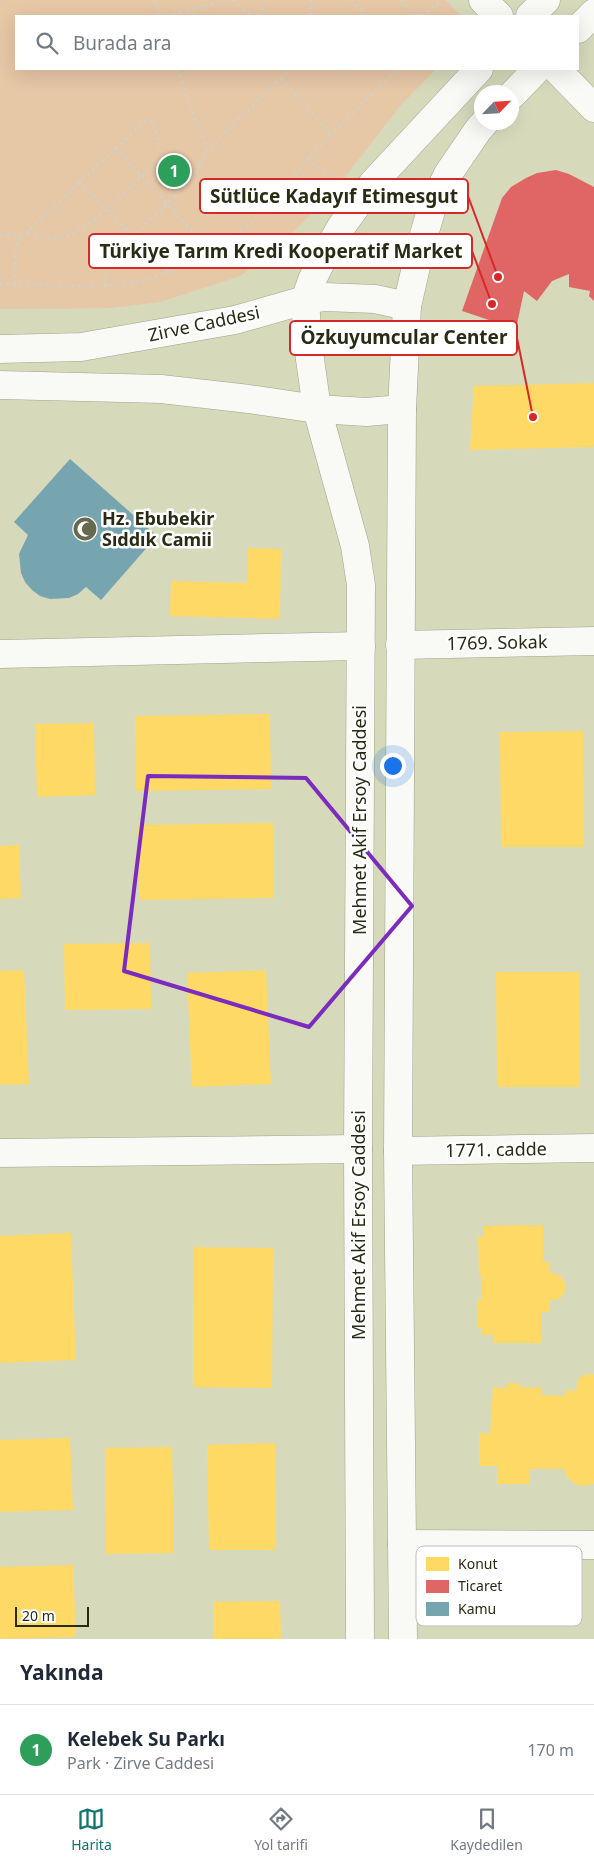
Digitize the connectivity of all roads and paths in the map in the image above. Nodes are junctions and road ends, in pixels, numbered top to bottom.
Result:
1 (154, 0) edge
2 (228, 0) edge
3 (233, 0) edge
4 (266, 0) edge
5 (311, 0) edge
6 (351, 0) edge
7 (401, 0) edge
8 (442, 0) edge
9 (484, 0) edge
10 (546, 0) edge
11 (594, 13) edge
12 (159, 15) edge
13 (171, 15) edge
14 (251, 15) edge
15 (259, 15) edge
16 (311, 15) edge
17 (365, 15) edge
18 (414, 15) edge
19 (422, 15) edge
20 (498, 15) edge
21 (531, 15) edge
22 (579, 28) edge
23 (177, 70) edge
24 (289, 70) edge
25 (396, 70) edge
26 (478, 70) edge
27 (536, 70) edge
28 (557, 70) edge
29 (281, 79) junction
30 (519, 88) edge
31 (594, 108) edge
32 (478, 130) edge
33 (331, 135) junction
34 (116, 148) junction
35 (207, 150) junction
36 (308, 159) junction
37 (142, 175) junction
38 (80, 182) junction
39 (360, 201) junction
40 (167, 204) junction
41 (105, 210) junction
42 (27, 232) junction
43 (0, 235) edge
44 (20, 235) junction
45 (133, 237) junction
46 (211, 252) junction
47 (168, 272) junction
48 (0, 284) edge
49 (15, 284) junction
50 (106, 286) junction
51 (305, 300) junction
52 (407, 306) junction
53 (0, 349) edge
54 (0, 385) edge
55 (317, 409) junction
56 (402, 409) junction
57 (594, 641) edge
58 (400, 645) junction
59 (361, 646) junction
60 (0, 654) edge
61 (594, 1148) edge
62 (358, 1149) junction
63 (398, 1151) junction
64 (0, 1153) edge
65 (402, 1544) junction
66 (594, 1545) edge
67 (360, 1639) edge
68 (403, 1639) edge

1 - 12 path
2 - 13 path
3 - 14 path
4 - 15 path
5 - 16 path
6 - 17 path
7 - 18 path
8 - 19 path
9 - 20 street
10 - 21 street
11 - 22 street
23 - 35 path
24 - 29 path
25 - 33 path
26 - 39 street, Mehmet Akif Ersoy Caddesi
27 - 30 street
28 - 31 street
29 - 33 path
29 - 35 path
32 - 52 street
33 - 36 path
34 - 37 path
34 - 37 path
34 - 38 path
35 - 40 path
36 - 39 path
36 - 46 path
37 - 40 path
37 - 41 path
38 - 41 path
38 - 42 path
39 - 51 street, Mehmet Akif Ersoy Caddesi
40 - 45 path
40 - 46 path
41 - 42 path
41 - 45 path
42 - 44 path
43 - 44 path
44 - 49 path
45 - 47 path
45 - 50 path
46 - 47 path
47 - 50 path
48 - 49 path
49 - 50 path
51 - 52 street, Zirve Caddesi
51 - 53 street, Zirve Caddesi
51 - 55 street, Mehmet Akif Ersoy Caddesi
52 - 56 street
54 - 55 street
55 - 56 street
55 - 59 street, Mehmet Akif Ersoy Caddesi
56 - 58 street
57 - 58 street, 1769. Sokak
58 - 63 street
59 - 60 street
59 - 62 street, Mehmet Akif Ersoy Caddesi
61 - 63 street, 1771. cadde
62 - 64 street
62 - 67 street, Mehmet Akif Ersoy Caddesi
63 - 65 street
65 - 66 street
65 - 68 street

